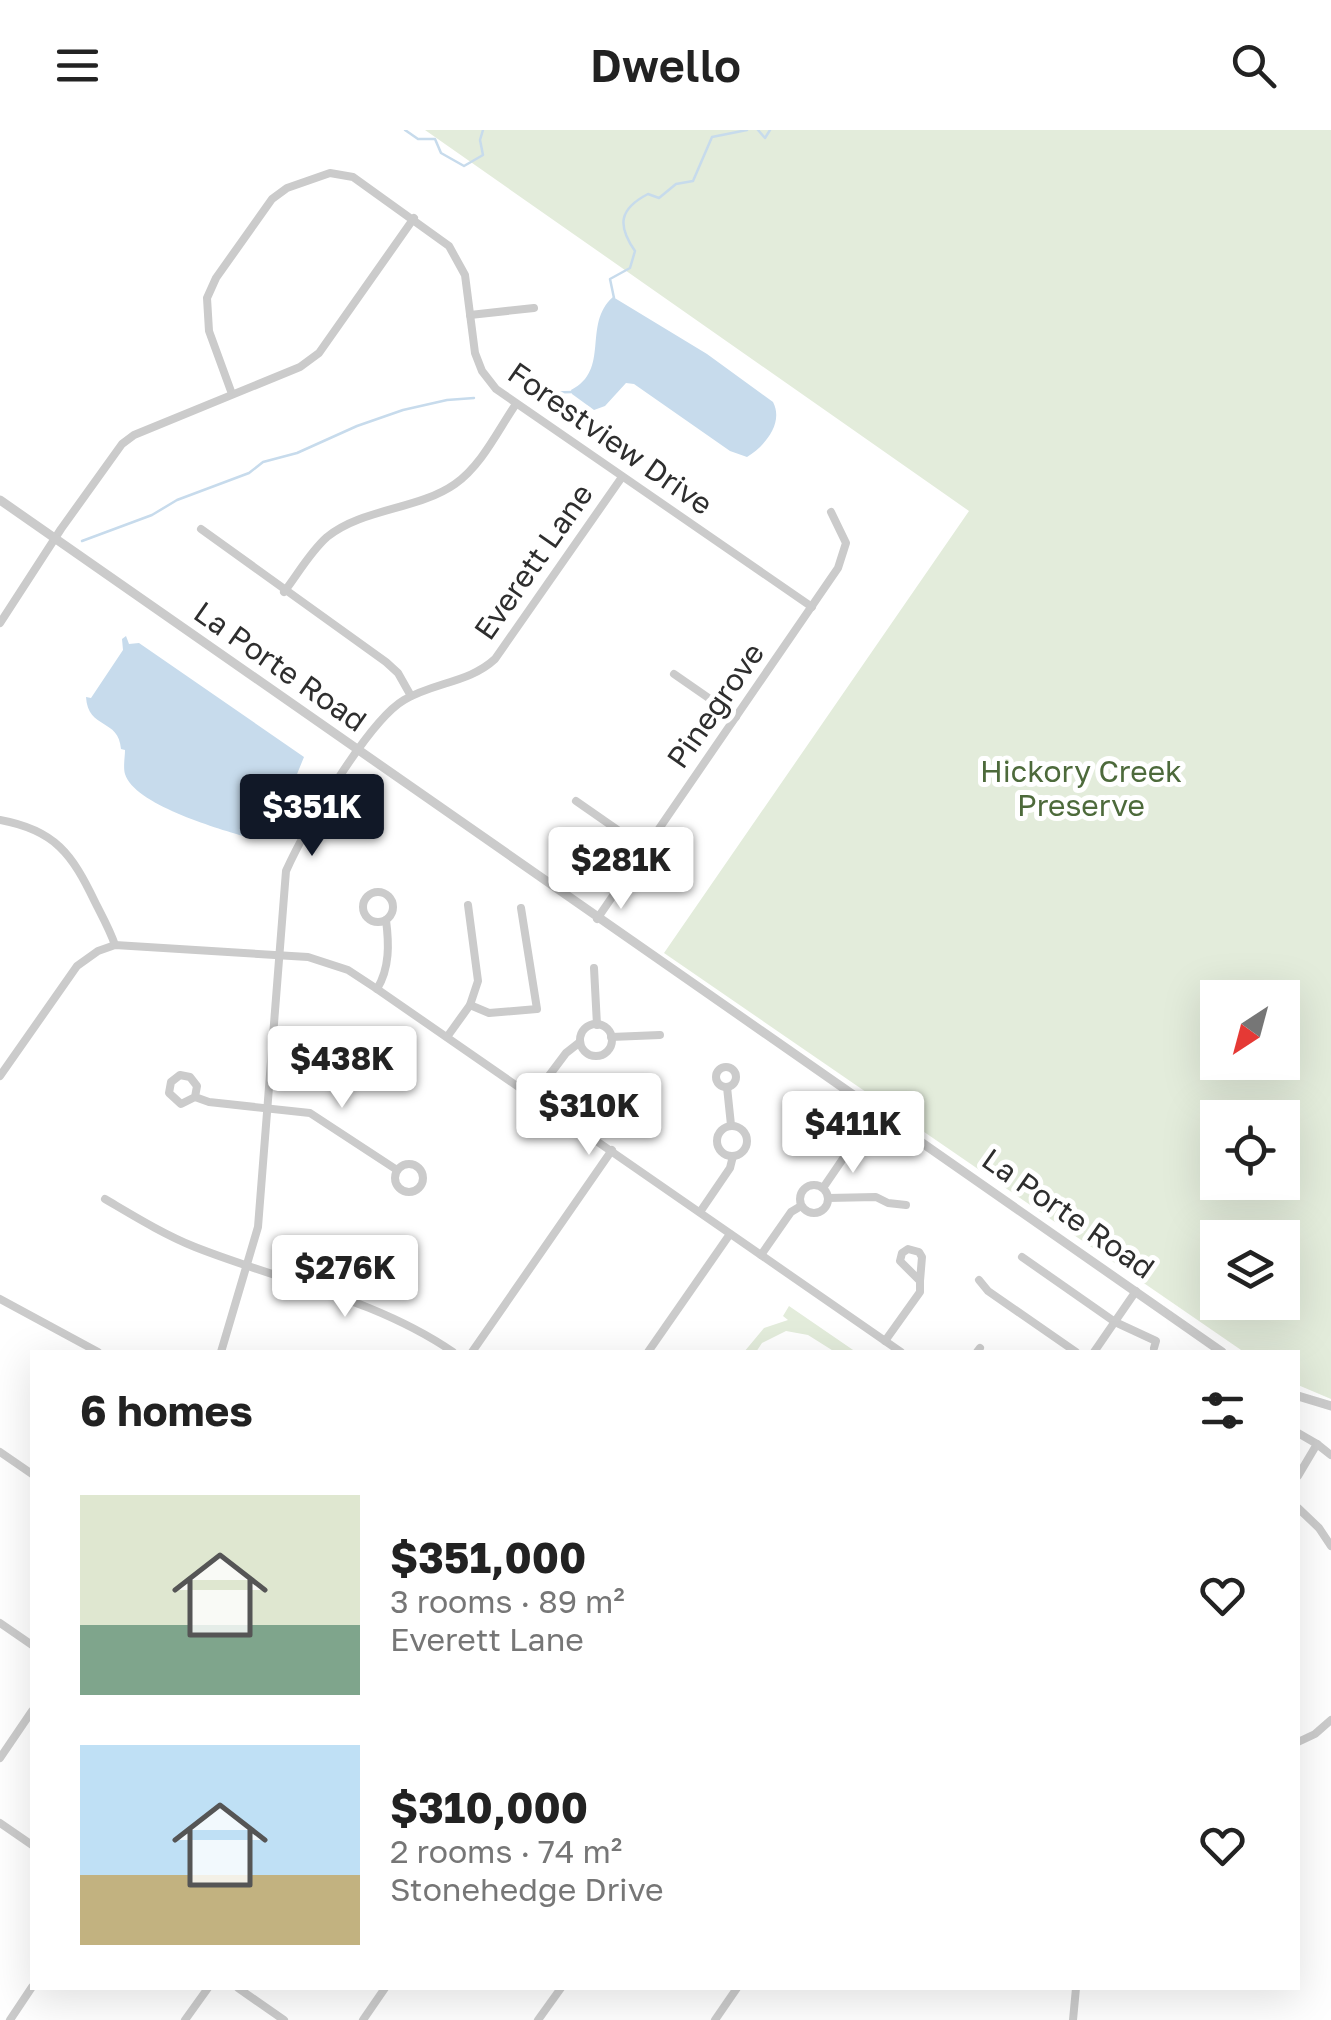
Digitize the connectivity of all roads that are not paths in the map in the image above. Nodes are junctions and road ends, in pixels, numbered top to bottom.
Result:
1 (414, 218) junction
2 (534, 308) dead end
3 (470, 315) junction
4 (232, 394) junction
5 (516, 404) junction
6 (622, 477) junction
7 (0, 500) edge
8 (831, 512) dead end
9 (201, 529) dead end
10 (55, 538) junction
11 (284, 592) junction
12 (812, 607) junction
13 (0, 623) edge
14 (674, 674) dead end
15 (410, 696) junction
16 (736, 717) junction
17 (358, 753) junction
18 (576, 801) dead end
19 (0, 820) edge
20 (646, 848) junction
21 (468, 905) dead end
22 (521, 908) dead end
23 (597, 919) junction
24 (386, 920) junction
25 (115, 945) junction
26 (278, 954) junction
27 (594, 968) dead end
28 (377, 989) junction
29 (470, 1006) junction
30 (596, 1025) junction
31 (660, 1036) dead end
32 (446, 1037) junction
33 (611, 1037) junction
34 (580, 1042) junction
35 (0, 1076) edge
36 (727, 1087) dead end
37 (196, 1097) dead end
38 (533, 1097) junction
39 (268, 1107) junction
40 (730, 1125) junction
41 (853, 1144) dead end
42 (612, 1150) junction
43 (732, 1156) junction
44 (398, 1170) dead end
45 (823, 1188) junction
46 (828, 1198) junction
47 (105, 1199) dead end
48 (906, 1205) dead end
49 (801, 1206) junction
50 (700, 1212) junction
51 (730, 1234) junction
52 (761, 1255) junction
53 (1022, 1257) dead end
54 (248, 1264) junction
55 (978, 1280) dead end
56 (920, 1282) dead end
57 (1136, 1291) junction
58 (0, 1299) edge
59 (1115, 1322) junction
60 (885, 1341) junction
61 (1154, 1348) dead end
62 (94, 1350) edge
63 (222, 1350) edge
64 (450, 1350) edge
65 (473, 1350) edge
66 (649, 1350) edge
67 (899, 1350) edge
68 (1073, 1350) edge
69 (1095, 1350) edge
70 (1219, 1350) edge
71 (1300, 1397) edge
72 (1331, 1406) edge
73 (1300, 1434) edge
74 (1317, 1444) junction
75 (0, 1452) edge
76 (1331, 1454) edge
77 (30, 1473) edge
78 (1300, 1473) edge
79 (1300, 1510) edge
80 (1331, 1546) edge
81 (0, 1623) edge
82 (30, 1644) edge
83 (30, 1715) edge
84 (1331, 1720) edge
85 (1300, 1741) edge
86 (0, 1758) edge
87 (0, 1822) edge
88 (30, 1844) edge
89 (30, 1990) edge
90 (207, 1990) edge
91 (241, 1990) edge
92 (384, 1990) edge
93 (560, 1990) edge
94 (736, 1990) edge
95 (1076, 1990) edge
96 (10, 2020) edge
97 (186, 2020) edge
98 (284, 2020) edge
99 (362, 2020) edge
100 (538, 2020) edge
101 (714, 2020) edge
102 (1073, 2020) edge

1 - 3 street, Forestview Drive
1 - 4 street
1 - 4 street, Forestview Drive
2 - 3 street
3 - 5 street, Forestview Drive
4 - 10 street
5 - 6 street, Forestview Drive
5 - 11 street
6 - 12 street, Forestview Drive
6 - 15 street, Everett Lane
7 - 10 street, La Porte Road
8 - 12 street, Pinegrove
9 - 11 street
10 - 13 street
10 - 17 street, La Porte Road
11 - 15 street
12 - 16 street, Pinegrove
14 - 16 street
15 - 17 street, Everett Lane
16 - 20 street, Pinegrove
17 - 23 street, La Porte Road
17 - 26 street, Everett Lane
18 - 20 street
19 - 25 street
20 - 23 street, Pinegrove
21 - 29 street
22 - 29 street
23 - 57 street, La Porte Road
24 - 24 street
24 - 28 street
25 - 26 street
25 - 35 street
26 - 28 street
26 - 39 street, Everett Lane
27 - 30 street
28 - 32 street
29 - 32 street
30 - 33 street
30 - 34 street
31 - 33 street
32 - 38 street
33 - 34 street
34 - 38 street
36 - 40 street
37 - 39 street
38 - 42 street
39 - 44 street
39 - 54 street, Everett Lane
40 - 43 street
40 - 43 street
41 - 45 street
42 - 50 street
42 - 65 street
43 - 50 street
45 - 46 street
45 - 49 street
46 - 48 street
46 - 49 street
47 - 54 street
49 - 52 street
50 - 51 street
51 - 52 street
51 - 66 street
52 - 60 street
53 - 59 street
54 - 63 street, Everett Lane
54 - 64 street
55 - 68 street
56 - 60 street
57 - 59 street
57 - 70 street, La Porte Road
58 - 62 street
59 - 61 street
59 - 69 street
60 - 67 street
71 - 72 street
73 - 74 street
74 - 76 street
74 - 78 street
75 - 77 street
79 - 80 street
81 - 82 street
83 - 86 street
84 - 85 street
87 - 88 street
89 - 96 street
90 - 97 street
91 - 98 street
92 - 99 street
93 - 100 street
94 - 101 street
95 - 102 street

